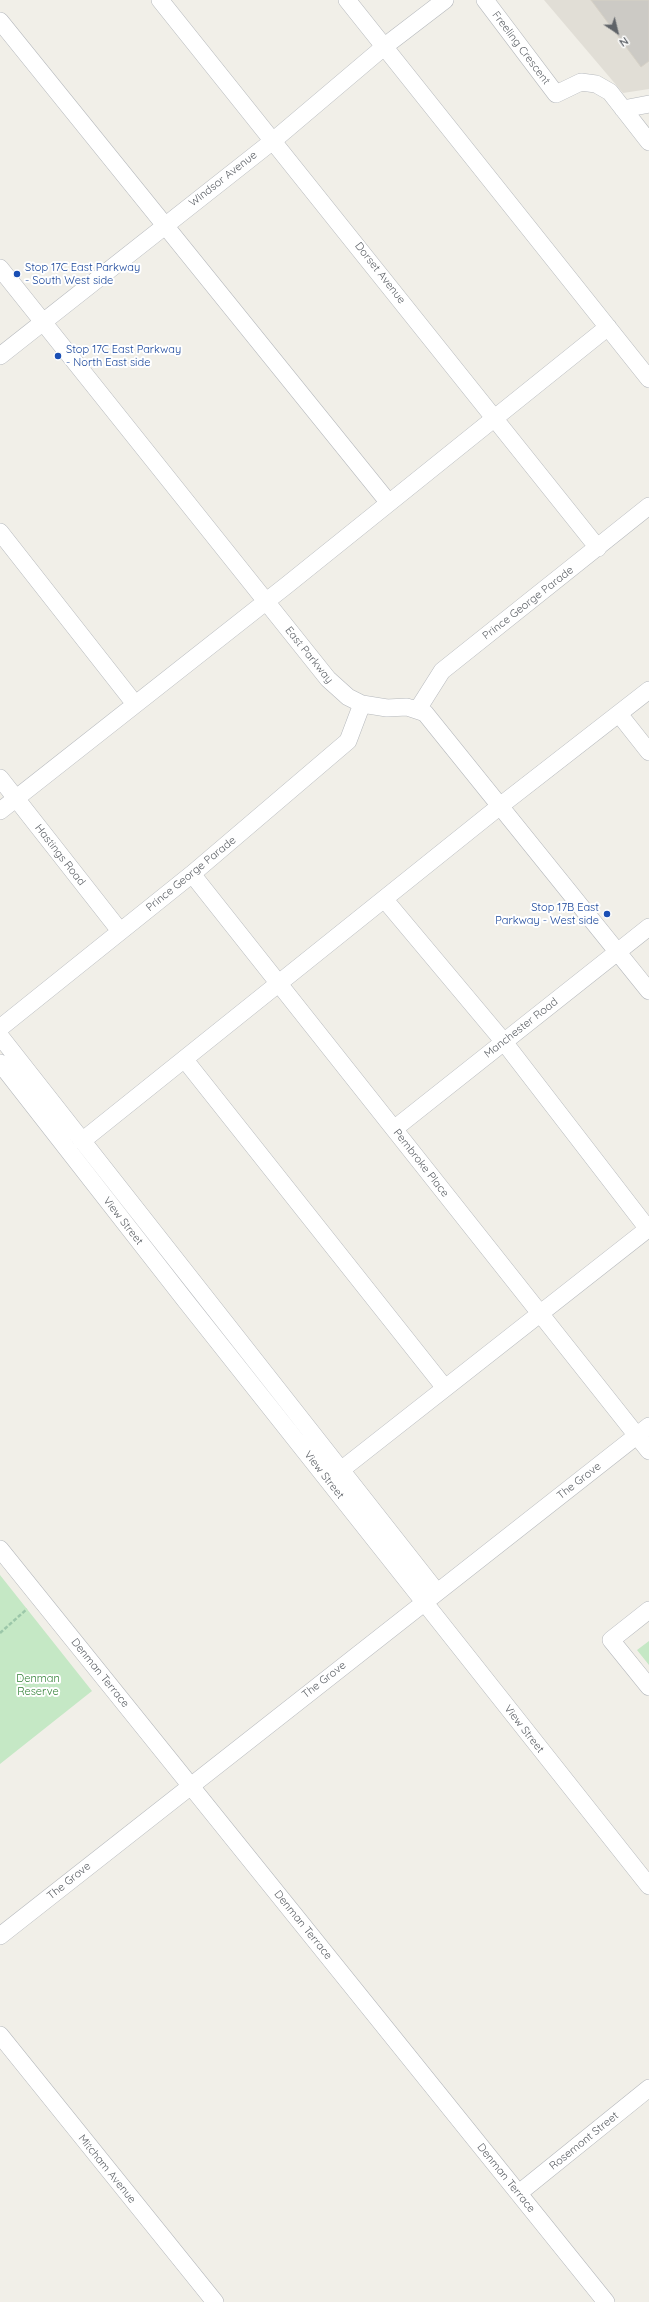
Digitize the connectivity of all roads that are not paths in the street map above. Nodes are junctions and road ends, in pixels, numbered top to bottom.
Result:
1 (160, 0) edge
2 (347, 0) edge
3 (445, 0) edge
4 (484, 0) edge
5 (0, 21) edge
6 (385, 46) junction
7 (649, 104) edge
8 (623, 109) junction
9 (274, 140) junction
10 (649, 142) edge
11 (164, 226) junction
12 (0, 268) edge
13 (43, 322) junction
14 (608, 327) junction
15 (0, 356) edge
16 (649, 379) edge
17 (495, 418) junction
18 (389, 503) junction
19 (649, 506) edge
20 (0, 532) edge
21 (598, 548) junction
22 (266, 602) junction
23 (649, 690) edge
24 (135, 704) junction
25 (362, 704) junction
26 (418, 709) junction
27 (619, 714) junction
28 (649, 752) edge
29 (0, 778) edge
30 (16, 798) junction
31 (500, 806) junction
32 (0, 811) edge
33 (192, 874) junction
34 (386, 900) junction
35 (649, 927) edge
36 (120, 931) junction
37 (618, 952) junction
38 (280, 984) junction
39 (649, 991) edge
40 (1, 1027) edge
41 (504, 1042) junction
42 (185, 1060) junction
43 (0, 1063) edge
44 (394, 1129) junction
45 (82, 1141) junction
46 (649, 1228) edge
47 (539, 1312) junction
48 (445, 1388) junction
49 (643, 1431) edge
50 (649, 1451) edge
51 (341, 1470) junction
52 (0, 1548) edge
53 (431, 1597) junction
54 (649, 1610) edge
55 (649, 1687) edge
56 (190, 1785) junction
57 (647, 1880) edge
58 (0, 1936) edge
59 (0, 2035) edge
60 (649, 2088) edge
61 (519, 2193) junction
62 (215, 2302) edge
63 (606, 2302) edge

1 - 9 street, Dorset Avenue
2 - 6 street
3 - 6 street, Windsor Avenue
4 - 8 street, Freeling Crescent
5 - 11 street
6 - 9 street, Windsor Avenue
6 - 14 street
7 - 8 street
8 - 10 street, Freeling Crescent
9 - 11 street, Windsor Avenue
9 - 17 street, Dorset Avenue
11 - 13 street, Windsor Avenue
11 - 18 street
12 - 13 street, East Parkway
13 - 15 street, Windsor Avenue
13 - 22 street, East Parkway
14 - 16 street
14 - 17 street
17 - 18 street
17 - 21 street, Dorset Avenue
18 - 22 street
19 - 21 street, Prince George Parade
20 - 24 street
21 - 26 street, Prince George Parade
22 - 24 street
22 - 25 street, East Parkway
23 - 27 street
24 - 30 street
25 - 26 street, East Parkway
25 - 33 street, Prince George Parade
26 - 31 street
27 - 28 street
27 - 31 street
29 - 30 street, Hastings Road
30 - 32 street
30 - 36 street, Hastings Road
31 - 34 street
31 - 37 street
33 - 36 street, Prince George Parade
33 - 38 street, Pembroke Place
34 - 38 street
34 - 41 street
35 - 37 street, Manchester Road
36 - 40 street, Prince George Parade
37 - 39 street
37 - 41 street, Manchester Road
38 - 42 street
38 - 44 street, Pembroke Place
40 - 45 street, View Street
41 - 44 street, Manchester Road
41 - 46 street
42 - 45 street
42 - 48 street
43 - 53 street, View Street
44 - 47 street, Pembroke Place
45 - 51 street, View Street
46 - 47 street
47 - 48 street
47 - 49 street, Pembroke Place
48 - 51 street
49 - 50 street, Pembroke Place
49 - 53 street, The Grove
51 - 53 street, View Street
52 - 56 street, Denman Terrace
53 - 56 street, The Grove
53 - 57 street, View Street
54 - 55 street
56 - 58 street, The Grove
56 - 61 street, Denman Terrace
59 - 62 street, Mitcham Avenue
60 - 61 street, Rosemont Street
61 - 63 street, Denman Terrace

